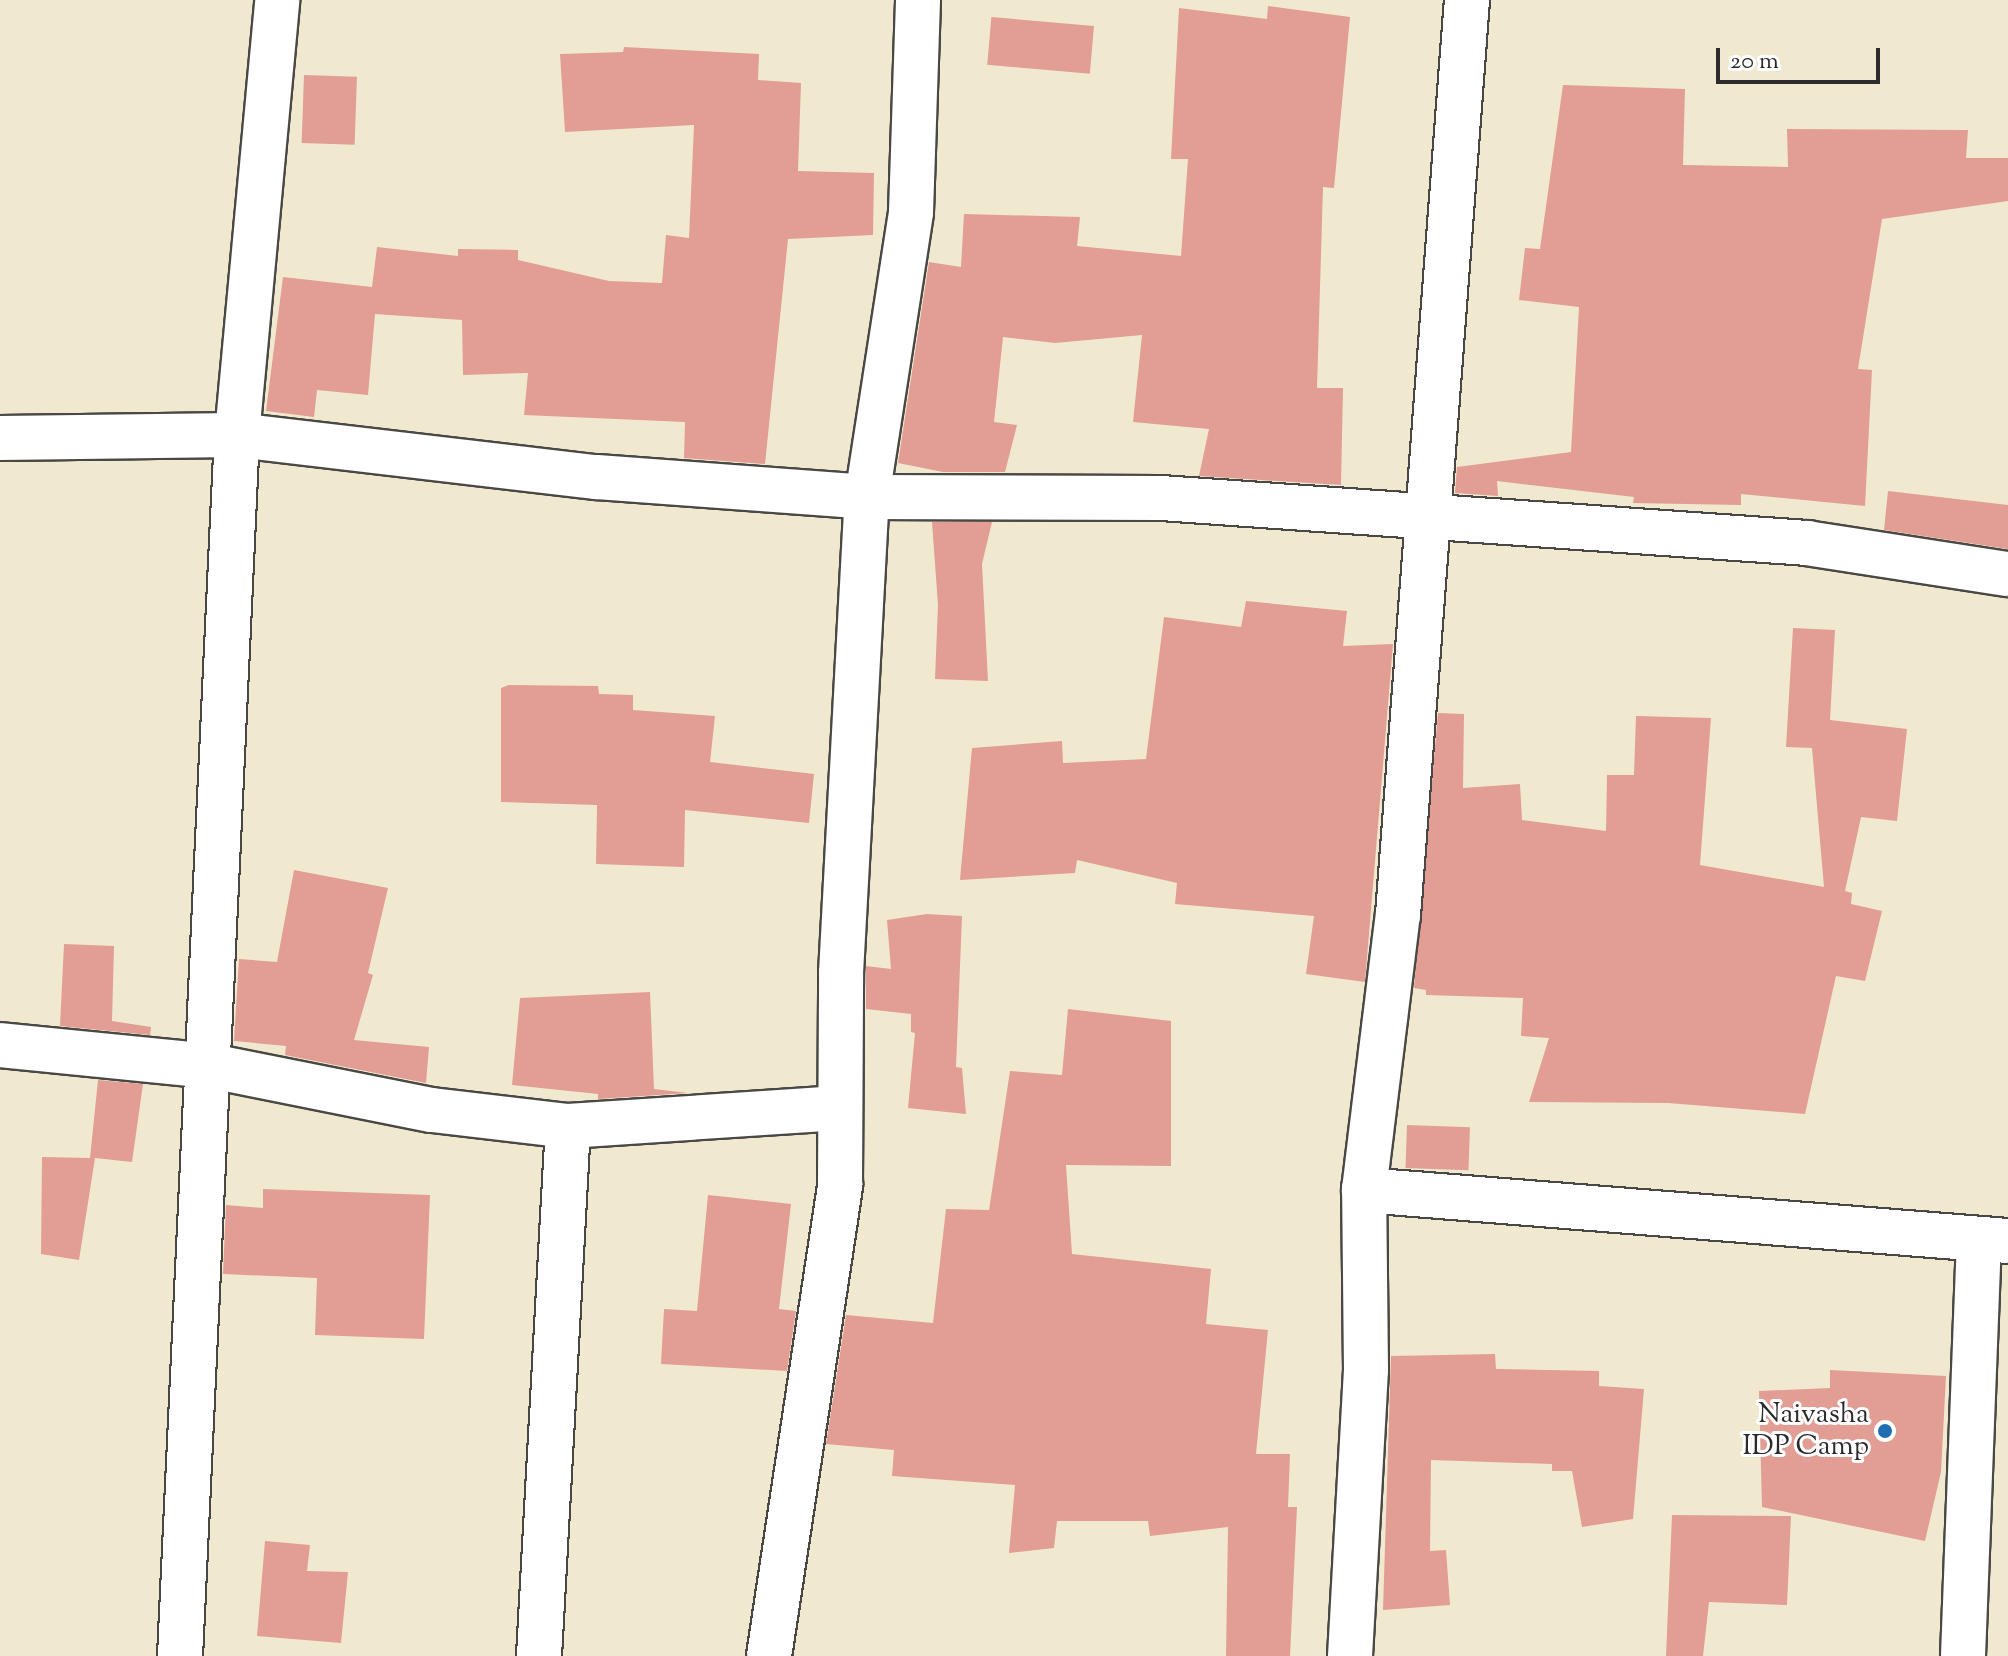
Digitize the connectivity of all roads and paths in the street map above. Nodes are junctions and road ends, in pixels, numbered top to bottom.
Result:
1 (277, 0) edge
2 (918, 0) edge
3 (1467, 0) edge
4 (237, 435) junction
5 (0, 438) edge
6 (867, 497) junction
7 (1428, 517) junction
8 (2008, 574) edge
9 (0, 1045) edge
10 (211, 1066) junction
11 (839, 1108) junction
12 (568, 1126) junction
13 (1364, 1190) junction
14 (1994, 1241) edge
15 (180, 1656) edge
16 (539, 1656) edge
17 (769, 1656) edge
18 (1350, 1656) edge
19 (1963, 1656) edge

1 - 4 street
2 - 6 street
3 - 7 street
4 - 5 street
4 - 6 street
4 - 10 street
6 - 7 street
6 - 11 street
7 - 8 street
7 - 13 street
9 - 10 street
10 - 12 street
10 - 15 street
11 - 12 street
11 - 17 street
12 - 16 street
13 - 14 street
13 - 18 street
14 - 19 street

